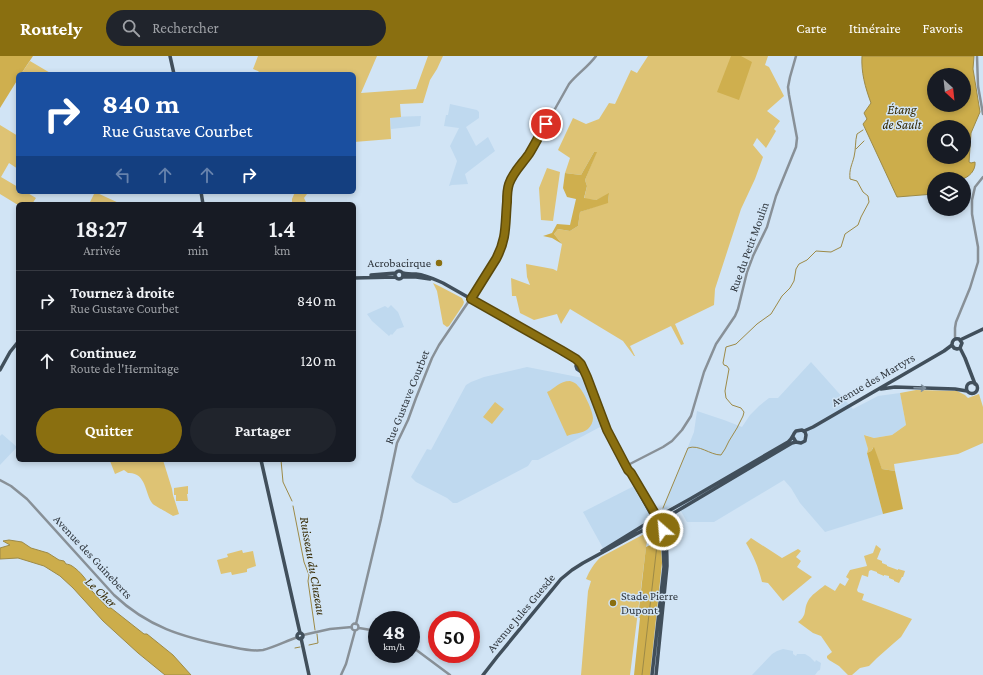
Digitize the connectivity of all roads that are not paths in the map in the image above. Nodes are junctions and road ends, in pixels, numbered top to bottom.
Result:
1 (170, 56) edge
2 (596, 56) edge
3 (796, 56) edge
4 (977, 56) edge
5 (174, 72) edge
6 (983, 114) edge
7 (983, 177) edge
8 (396, 275) junction
9 (403, 275) junction
10 (356, 277) edge
11 (470, 299) junction
12 (982, 330) edge
13 (955, 339) junction
14 (961, 342) junction
15 (16, 345) edge
16 (953, 346) junction
17 (960, 348) junction
18 (0, 370) edge
19 (970, 372) junction
20 (969, 384) junction
21 (975, 384) junction
22 (881, 389) junction
23 (977, 389) junction
24 (983, 390) edge
25 (967, 391) junction
26 (804, 431) junction
27 (806, 435) junction
28 (793, 437) junction
29 (796, 442) junction
30 (261, 462) edge
31 (627, 468) junction
32 (0, 480) edge
33 (655, 518) junction
34 (665, 518) junction
35 (658, 522) junction
36 (638, 533) junction
37 (662, 534) junction
38 (599, 554) junction
39 (356, 624) junction
40 (352, 627) junction
41 (359, 628) junction
42 (368, 630) edge
43 (355, 631) junction
44 (300, 636) junction
45 (420, 653) edge
46 (309, 675) edge
47 (340, 675) edge
48 (450, 675) edge
49 (483, 675) edge
50 (652, 675) edge
51 (656, 675) edge

1 - 5 main road
2 - 11 street, Rue Gustave Courbet
3 - 31 street, Rue du Petit Moulin
4 - 6 street
7 - 13 street
8 - 9 main road
8 - 9 main road
8 - 10 main road
9 - 11 main road
11 - 31 main road
11 - 39 street, Rue Gustave Courbet
12 - 14 main road
13 - 14 main road
13 - 16 main road
14 - 17 main road
15 - 18 main road
16 - 17 main road
16 - 22 main road, Avenue des Martyrs
16 - 26 main road, Avenue des Martyrs
17 - 19 main road
19 - 20 main road
19 - 21 main road
20 - 21 main road
20 - 25 main road
21 - 23 main road
22 -> 25 main road
22 - 27 main road, Avenue des Martyrs
23 - 24 main road
23 - 25 main road
26 - 27 main road
26 - 28 main road
27 - 29 main road
28 - 29 main road
28 - 33 main road
29 - 34 main road
30 - 44 main road
31 - 33 main road
32 - 44 street, Avenue des Guineberts
33 - 35 main road
33 - 38 main road, Avenue Jules Guesde
34 - 35 main road
34 - 37 main road
35 - 36 main road, Avenue Jules Guesde
35 - 37 main road
36 - 37 main road
36 - 38 main road, Avenue Jules Guesde
37 - 50 main road
37 - 51 main road
38 - 49 main road, Avenue Jules Guesde
39 - 40 street
39 - 41 street
40 - 43 street
40 - 44 street, Avenue des Guineberts
41 - 42 street
41 - 43 street
43 - 47 street
44 - 46 main road
45 - 48 street

